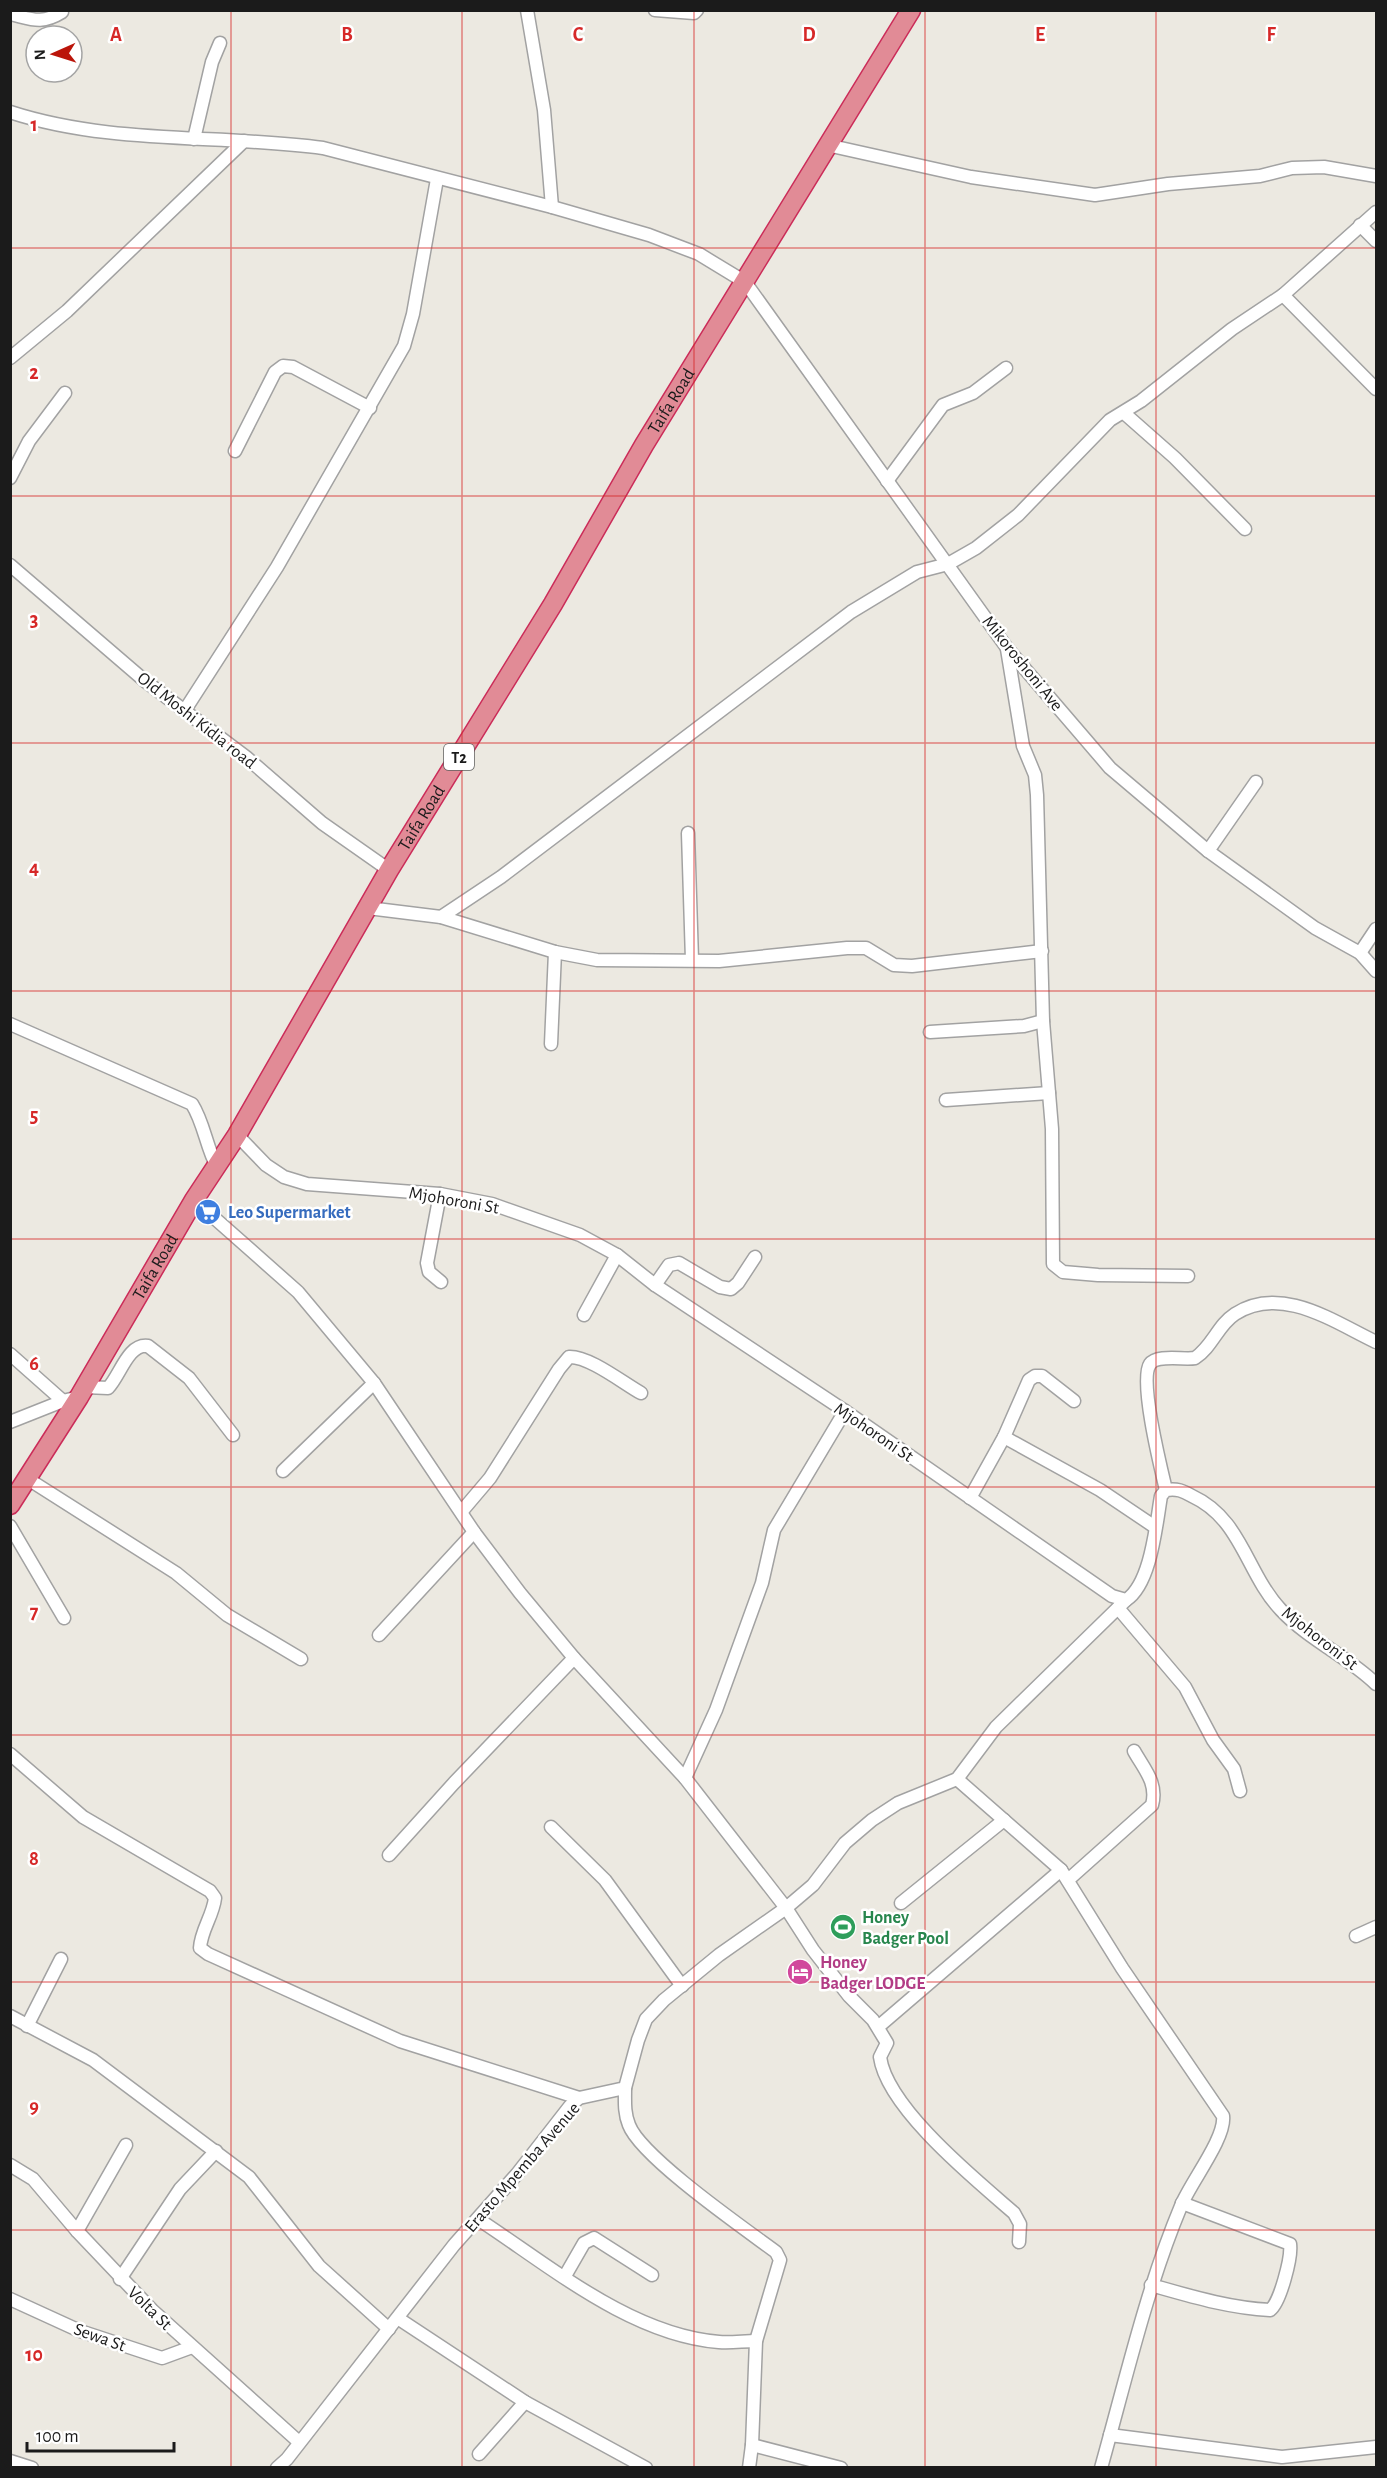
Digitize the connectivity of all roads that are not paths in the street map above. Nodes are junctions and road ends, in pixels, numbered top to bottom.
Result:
1 (527, 10) edge
2 (655, 10) edge
3 (697, 10) edge
4 (911, 10) edge
5 (62, 12) dead end
6 (10, 14) edge
7 (220, 43) dead end
8 (10, 112) edge
9 (194, 139) junction
10 (243, 141) junction
11 (827, 145) junction
12 (1377, 176) edge
13 (437, 179) junction
14 (552, 207) junction
15 (1377, 212) edge
16 (1360, 225) junction
17 (1377, 241) edge
18 (745, 282) junction
19 (1283, 295) junction
20 (10, 358) edge
21 (1006, 368) dead end
22 (1377, 389) edge
23 (65, 393) dead end
24 (370, 408) junction
25 (1124, 412) junction
26 (236, 451) dead end
27 (10, 478) edge
28 (887, 481) junction
29 (1245, 529) dead end
30 (948, 564) junction
31 (10, 565) edge
32 (1007, 648) junction
33 (185, 710) junction
34 (1256, 782) dead end
35 (688, 833) dead end
36 (1208, 851) junction
37 (388, 870) junction
38 (368, 908) junction
39 (441, 917) junction
40 (1377, 929) edge
41 (1042, 951) junction
42 (555, 952) junction
43 (1360, 953) junction
44 (692, 960) junction
45 (1377, 971) edge
46 (1043, 1021) junction
47 (10, 1024) edge
48 (930, 1032) dead end
49 (551, 1044) dead end
50 (1049, 1093) junction
51 (946, 1100) dead end
52 (237, 1135) junction
53 (216, 1167) junction
54 (440, 1194) junction
55 (194, 1200) junction
56 (617, 1256) junction
57 (755, 1257) dead end
58 (1188, 1276) dead end
59 (441, 1282) dead end
60 (655, 1285) junction
61 (584, 1315) dead end
62 (1377, 1342) edge
63 (10, 1354) edge
64 (374, 1383) junction
65 (640, 1393) dead end
66 (76, 1395) junction
67 (1074, 1401) dead end
68 (845, 1411) junction
69 (10, 1422) edge
70 (233, 1436) dead end
71 (1004, 1437) junction
72 (283, 1471) dead end
73 (28, 1479) junction
74 (1166, 1490) junction
75 (970, 1498) junction
76 (10, 1505) edge
77 (462, 1511) junction
78 (10, 1526) edge
79 (1155, 1527) junction
80 (474, 1532) junction
81 (1122, 1604) junction
82 (64, 1618) dead end
83 (379, 1635) dead end
84 (574, 1658) junction
85 (301, 1659) dead end
86 (1377, 1684) edge
87 (1134, 1751) dead end
88 (10, 1754) edge
89 (685, 1778) junction
90 (957, 1779) junction
91 (1240, 1791) dead end
92 (1004, 1820) junction
93 (551, 1827) dead end
94 (389, 1855) dead end
95 (1065, 1875) junction
96 (901, 1903) dead end
97 (786, 1908) junction
98 (1377, 1927) edge
99 (1356, 1936) dead end
100 (61, 1959) dead end
101 (682, 1986) junction
102 (10, 2016) edge
103 (27, 2026) junction
104 (878, 2027) junction
105 (625, 2088) junction
106 (579, 2098) junction
107 (126, 2145) dead end
108 (216, 2151) junction
109 (10, 2165) edge
110 (1182, 2203) junction
111 (478, 2219) junction
112 (77, 2231) junction
113 (1019, 2242) dead end
114 (652, 2275) dead end
115 (565, 2276) junction
116 (120, 2279) junction
117 (1151, 2285) junction
118 (10, 2299) edge
119 (399, 2319) junction
120 (389, 2329) junction
121 (756, 2341) junction
122 (192, 2348) junction
123 (525, 2402) junction
124 (1110, 2435) junction
125 (299, 2442) junction
126 (752, 2445) junction
127 (1377, 2447) edge
128 (479, 2454) dead end
129 (10, 2460) edge
130 (282, 2463) edge
131 (32, 2468) edge
132 (298, 2468) edge
133 (646, 2468) edge
134 (749, 2468) edge
135 (841, 2468) edge
136 (1101, 2468) edge

1 - 14 street
2 - 3 street
4 - 11 highway, Taifa Road / T2
5 - 6 street
7 - 9 street
8 - 9 street
9 - 10 street
10 - 13 street
10 - 20 street
11 - 12 street
11 - 18 highway, Taifa Road / T2
13 - 14 street
13 - 24 street
14 - 18 street
15 - 16 street
16 - 17 street
16 - 19 street
18 - 28 street, Mikoroshoni Ave
18 - 37 highway, Taifa Road / T2
19 - 22 street
19 - 25 street
21 - 28 street
23 - 27 street
24 - 26 street
24 - 33 street
25 - 29 street
25 - 30 street
28 - 30 street, Mikoroshoni Ave
30 - 32 street, Mikoroshoni Ave
30 - 39 street
31 - 33 street, Old Moshi Kidia road
32 - 36 street, Mikoroshoni Ave
32 - 41 street
33 - 37 street, Old Moshi Kidia road
34 - 36 street
35 - 44 street
36 - 43 street, Mikoroshoni Ave
37 - 38 highway, Taifa Road / T2
38 - 39 street
38 - 52 highway, Taifa Road / T2
39 - 42 street
40 - 43 street
41 - 44 street
41 - 46 street
42 - 44 street
42 - 49 street
43 - 45 street, Mikoroshoni Ave
46 - 48 street
46 - 50 street
47 - 53 street
50 - 51 street
50 - 58 street
52 - 53 highway, Taifa Road / T2
52 - 54 street, Mjohoroni St
53 - 55 highway, Taifa Road / T2
54 - 56 street, Mjohoroni St
54 - 59 street
55 - 64 street
55 - 66 highway, Taifa Road / T2
56 - 60 street, Mjohoroni St
56 - 61 street
57 - 60 street
60 - 68 street, Mjohoroni St
62 - 74 street
63 - 66 street
64 - 72 street
64 - 77 street
65 - 77 street
66 - 69 street
66 - 70 street
66 - 73 highway, Taifa Road / T2
67 - 71 street
68 - 75 street, Mjohoroni St
68 - 89 street
71 - 75 street
71 - 79 street
73 - 76 highway, Taifa Road / T2
73 - 85 street
74 - 79 street
74 - 86 street, Mjohoroni St
75 - 81 street, Mjohoroni St
77 - 80 street
78 - 82 street
79 - 81 street
80 - 83 street
80 - 84 street
81 - 90 street
81 - 91 street
84 - 89 street
84 - 94 street
87 - 95 street
88 - 106 street
89 - 97 street
90 - 92 street
90 - 97 street
92 - 95 street
92 - 96 street
93 - 101 street
95 - 104 street
95 - 110 street
97 - 101 street
97 - 104 street
98 - 99 street
100 - 103 street
101 - 105 street
102 - 103 street
103 - 108 street
104 - 113 street
105 - 106 street, Erasto Mpemba Avenue
105 - 121 street
106 - 111 street, Erasto Mpemba Avenue
107 - 112 street
108 - 116 street
108 - 120 street
109 - 112 street, Volta St
110 - 117 street
110 - 117 street
111 - 115 street
111 - 119 street, Erasto Mpemba Avenue
112 - 116 street, Volta St
114 - 115 street
115 - 121 street
116 - 122 street, Volta St
117 - 124 street
118 - 122 street, Sewa St
119 - 120 street, Erasto Mpemba Avenue
119 - 123 street
120 - 125 street, Erasto Mpemba Avenue
121 - 126 street
122 - 125 street, Volta St
123 - 128 street
123 - 133 street
124 - 127 street
124 - 136 street
125 - 130 street, Erasto Mpemba Avenue
126 - 134 street
126 - 135 street
129 - 131 street
130 - 132 street

